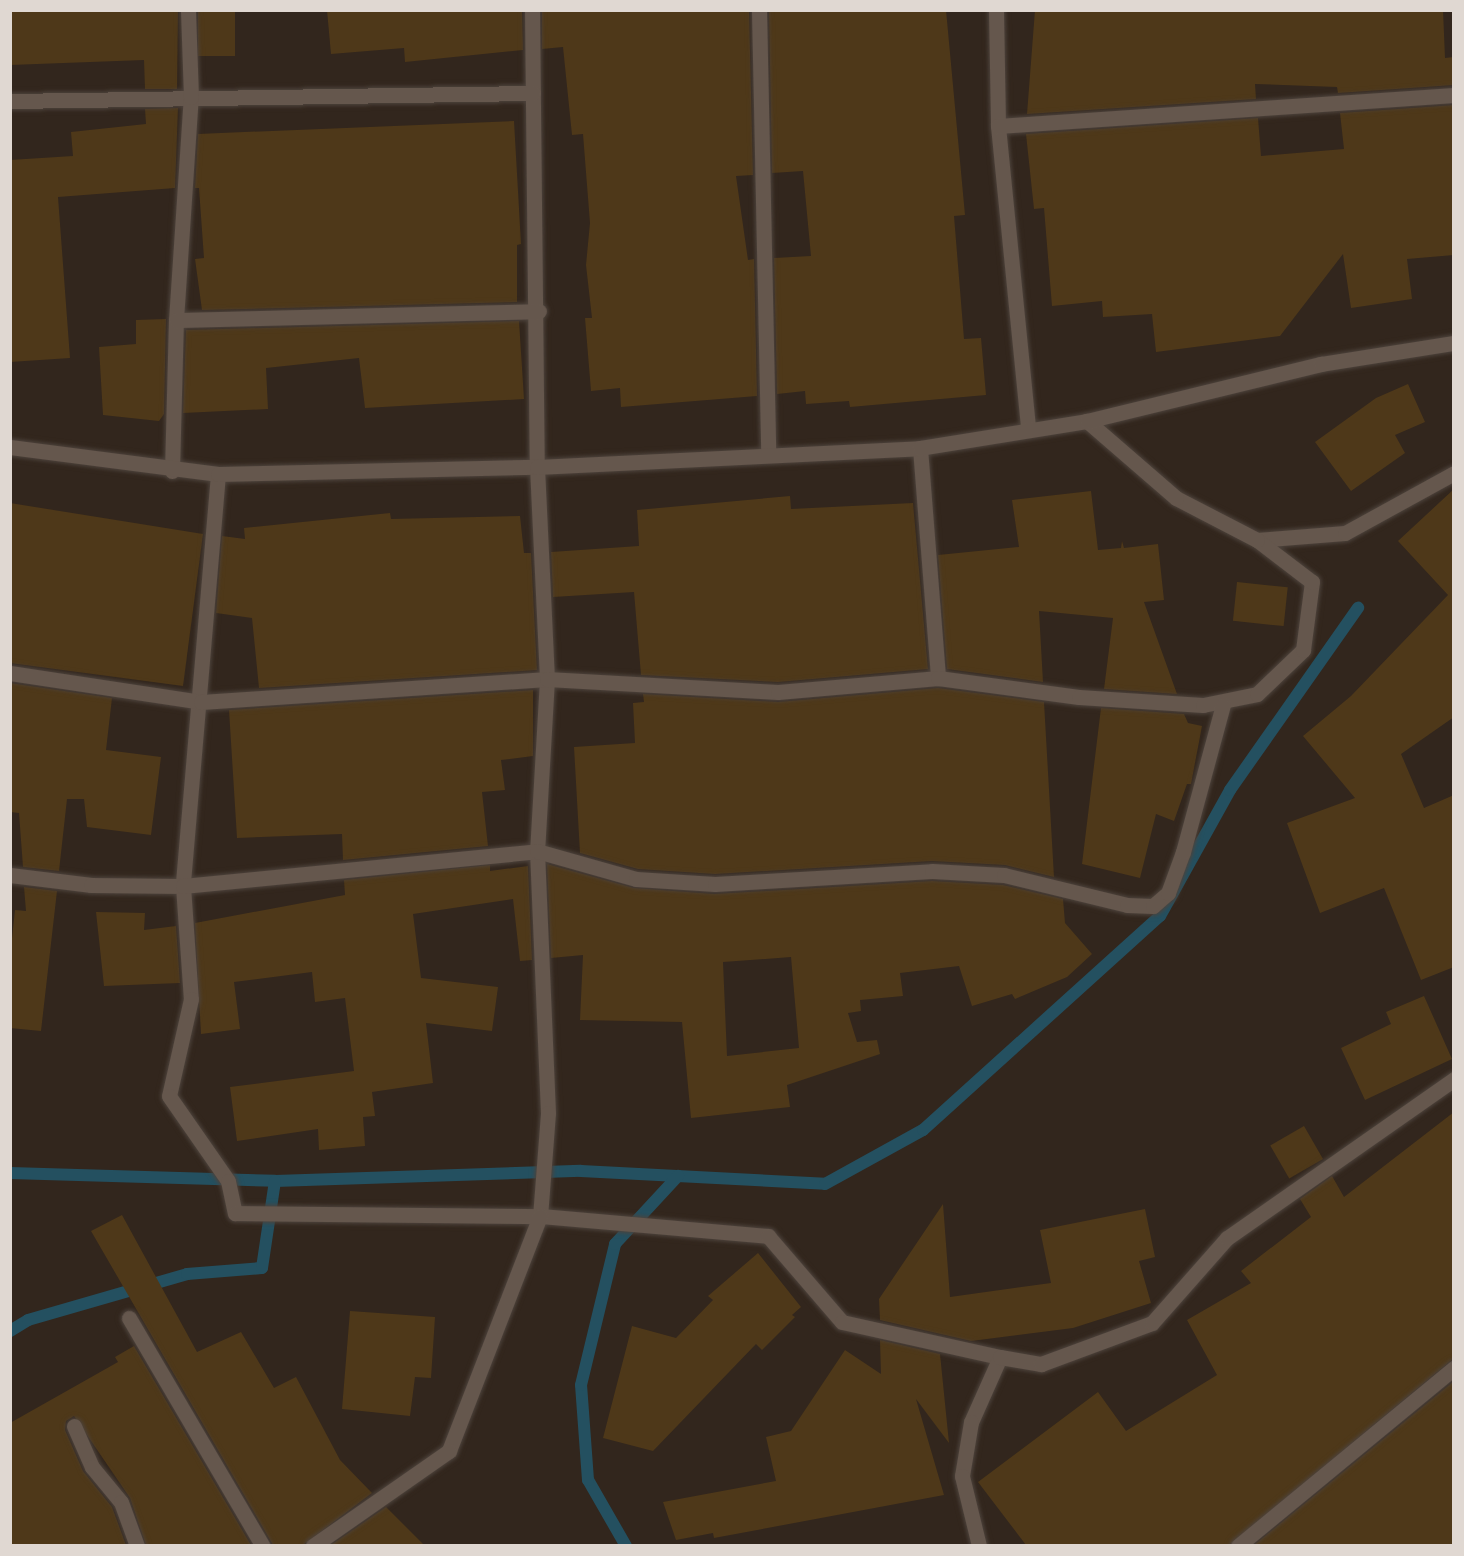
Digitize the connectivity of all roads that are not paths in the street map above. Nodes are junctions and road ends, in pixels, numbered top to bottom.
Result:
1 (188, 10) edge
2 (532, 10) edge
3 (759, 10) edge
4 (996, 10) edge
5 (532, 93) junction
6 (1454, 95) edge
7 (191, 97) junction
8 (10, 101) edge
9 (998, 126) junction
10 (539, 311) junction
11 (177, 320) junction
12 (1454, 343) edge
13 (1087, 422) junction
14 (1028, 429) junction
15 (10, 447) edge
16 (920, 448) junction
17 (768, 453) junction
18 (537, 467) junction
19 (172, 471) junction
20 (1454, 473) edge
21 (218, 474) junction
22 (1257, 540) junction
23 (10, 672) edge
24 (938, 678) junction
25 (547, 679) junction
26 (201, 702) junction
27 (1224, 705) junction
28 (537, 851) junction
29 (10, 875) edge
30 (183, 886) junction
31 (1454, 1079) edge
32 (540, 1216) junction
33 (129, 1318) dead end
34 (1000, 1357) junction
35 (1454, 1368) edge
36 (74, 1426) dead end
37 (137, 1545) edge
38 (263, 1545) edge
39 (313, 1545) edge
40 (979, 1545) edge
41 (1238, 1545) edge

1 - 7 street
2 - 5 street
3 - 17 street
4 - 9 street
5 - 7 street
5 - 10 street
6 - 9 street
7 - 8 street
7 - 11 street
9 - 14 street
10 - 11 street
10 - 18 street
11 - 19 street
12 - 13 street
13 - 14 street
13 - 22 street
14 - 16 street
15 - 19 street
16 - 17 street
16 - 24 street
17 - 18 street
18 - 21 street
18 - 25 street
19 - 21 street
20 - 22 street
21 - 26 street
22 - 27 street
23 - 26 street
24 - 25 street
24 - 27 street
25 - 26 street
25 - 28 street
26 - 30 street
27 - 28 street
28 - 30 street
28 - 32 street
29 - 30 street
30 - 32 street
31 - 34 street
32 - 34 street
32 - 39 street
33 - 38 street
34 - 40 street
35 - 41 street
36 - 37 street

